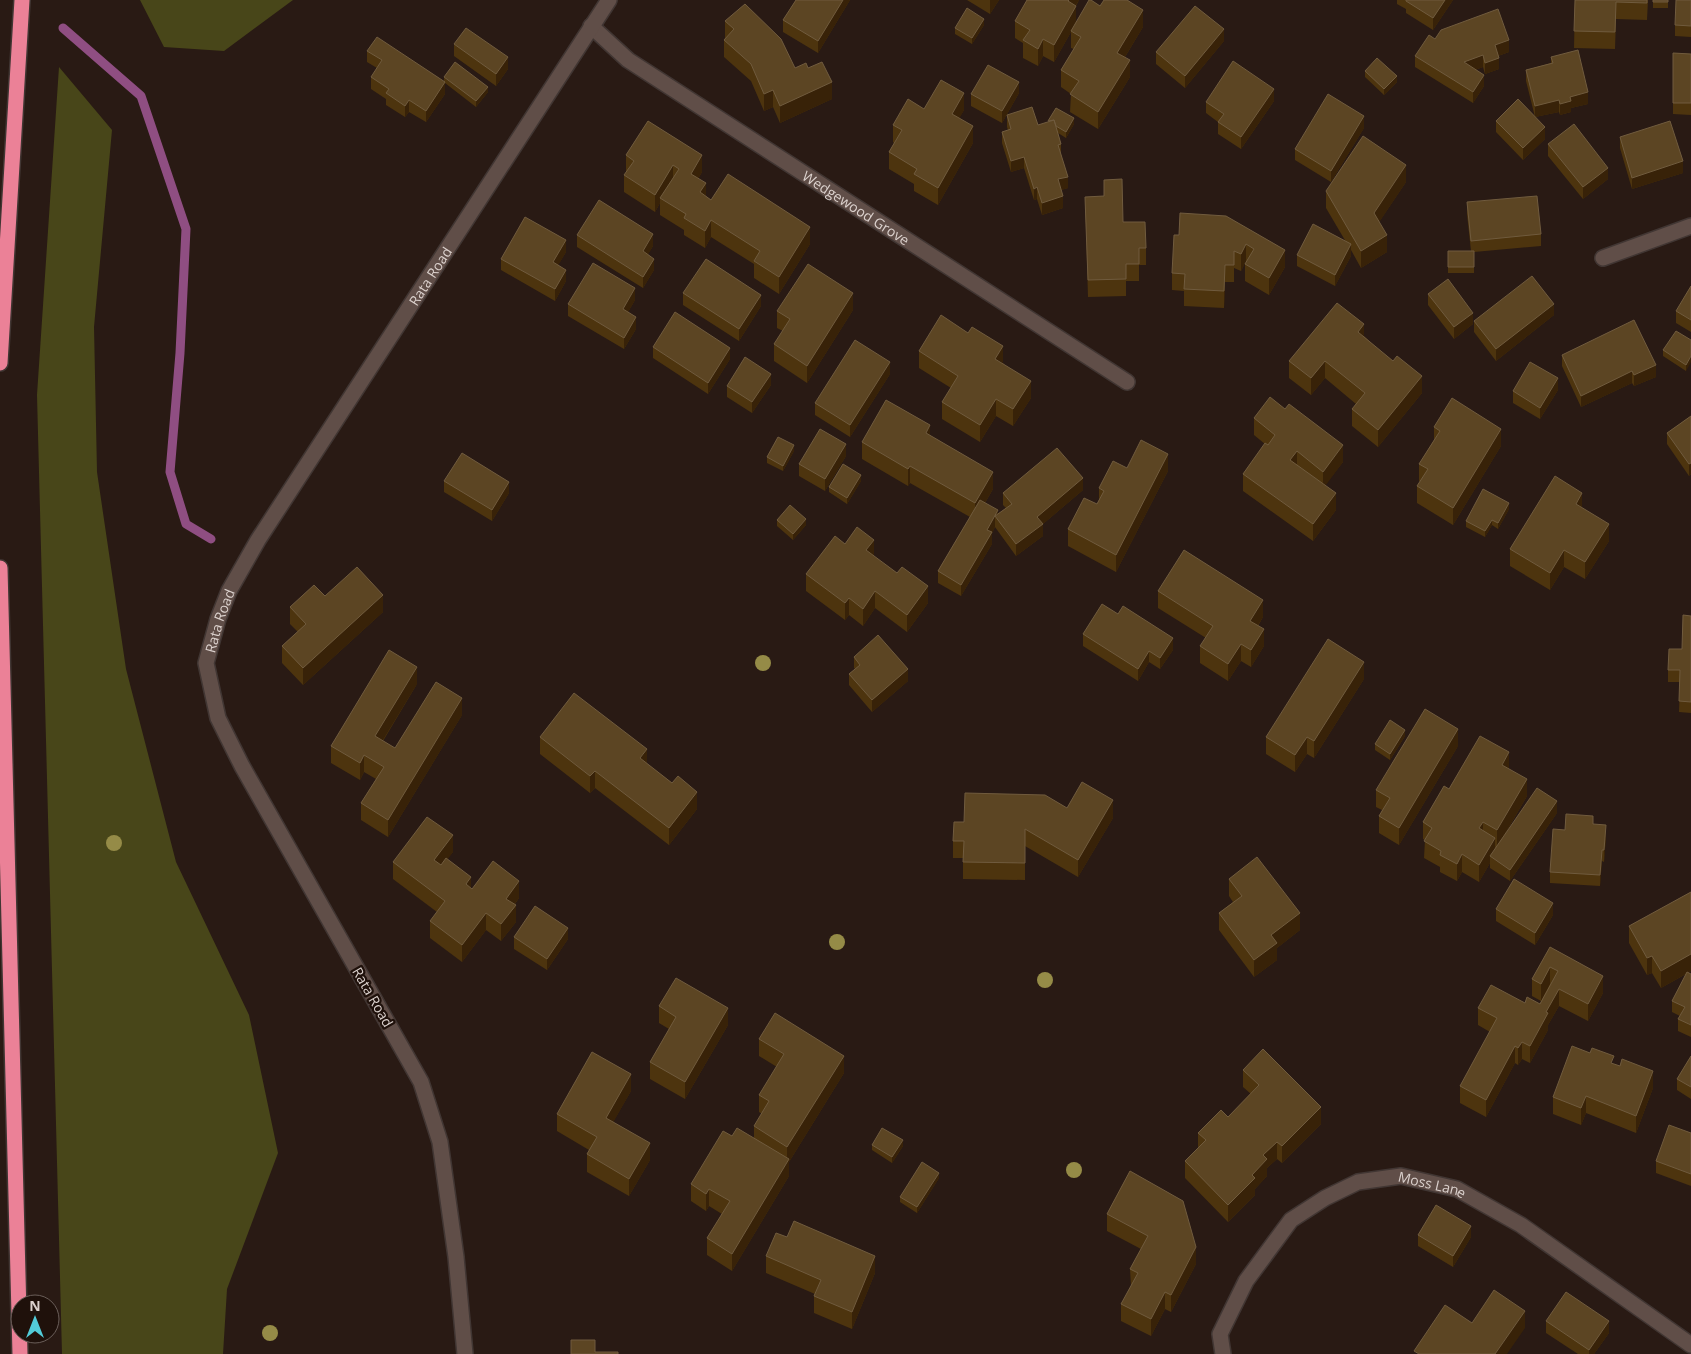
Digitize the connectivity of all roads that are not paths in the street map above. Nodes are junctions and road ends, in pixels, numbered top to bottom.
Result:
1 (22, 0) edge
2 (609, 0) edge
3 (591, 26) junction
4 (1691, 226) edge
5 (1603, 258) dead end
6 (0, 362) edge
7 (1127, 382) dead end
8 (0, 568) edge
9 (1691, 1346) edge
10 (20, 1354) edge
11 (465, 1354) edge
12 (1223, 1354) edge

1 - 6 highway
2 - 3 street, Rata Road
3 - 7 street, Wedgewood Grove
3 - 11 street, Rata Road
4 - 5 street
8 - 10 highway
9 - 12 street, Moss Lane

